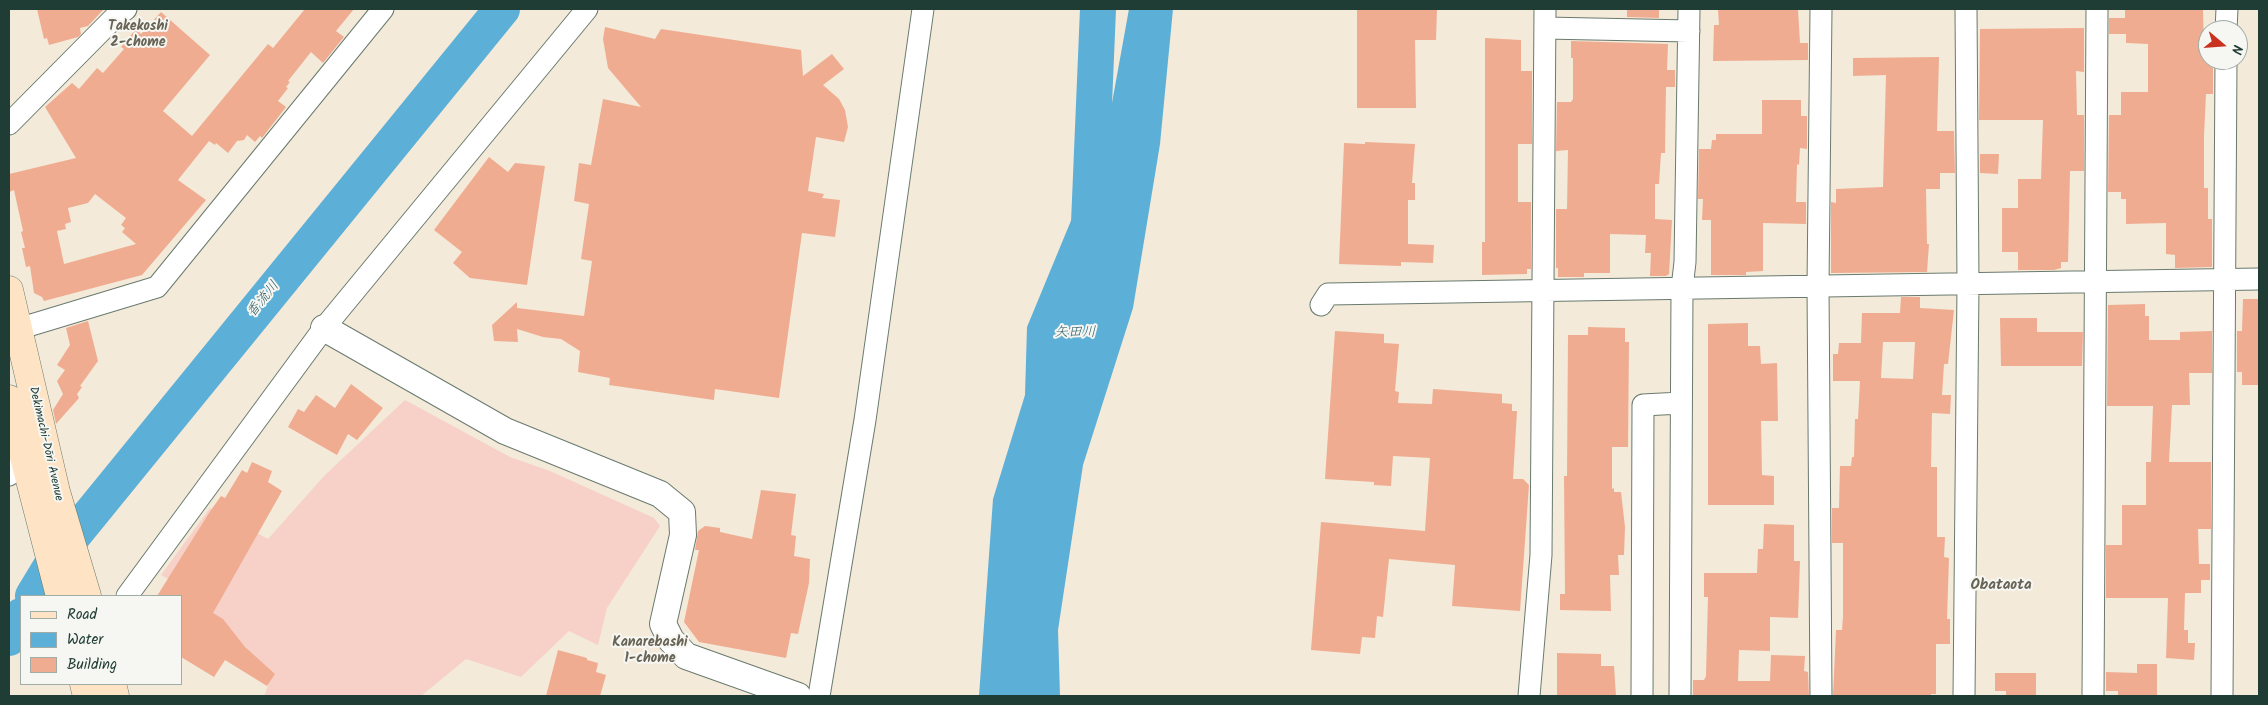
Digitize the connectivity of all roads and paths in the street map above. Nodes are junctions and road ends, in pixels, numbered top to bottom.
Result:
1 (383, 9) edge
2 (587, 9) edge
3 (923, 9) edge
4 (1689, 9) edge
5 (1820, 9) edge
6 (1966, 9) edge
7 (2097, 9) edge
8 (117, 12) edge
9 (1545, 18) edge
10 (1689, 32) junction
11 (2226, 70) edge
12 (9, 124) edge
13 (2223, 279) junction
14 (2259, 280) edge
15 (2095, 282) junction
16 (1968, 284) junction
17 (1818, 286) junction
18 (1682, 288) junction
19 (9, 290) edge
20 (1542, 291) junction
21 (1321, 305) dead end
22 (324, 328) junction
23 (18, 329) junction
24 (9, 399) edge
25 (1681, 403) junction
26 (16, 467) edge
27 (60, 595) edge
28 (87, 595) edge
29 (128, 595) edge
30 (76, 685) edge
31 (69, 696) edge
32 (798, 696) edge
33 (819, 696) edge
34 (1529, 696) edge
35 (1642, 696) edge
36 (1680, 696) edge
37 (1821, 696) edge
38 (1964, 696) edge
39 (2093, 696) edge
40 (2222, 696) edge

1 - 23 street
2 - 22 street
3 - 33 street
4 - 10 street
5 - 17 street
6 - 16 street
7 - 15 street
8 - 12 street
9 - 10 street
9 - 20 street
10 - 18 street
11 - 13 street
13 - 14 street
13 - 15 street
13 - 40 street
15 - 16 street
15 - 39 street
16 - 17 street
16 - 38 street
17 - 18 street
17 - 37 street
18 - 20 street
18 - 25 street
19 - 23 main road, Dekimachi-Dōri Avenue
20 - 21 street
20 - 34 street
22 - 29 street
22 - 32 street
23 - 28 main road, Dekimachi-Dōri Avenue
24 - 26 main road, Dekimachi-Dōri Avenue
25 - 35 street
25 - 36 street
26 - 27 main road, Dekimachi-Dōri Avenue
30 - 31 street

